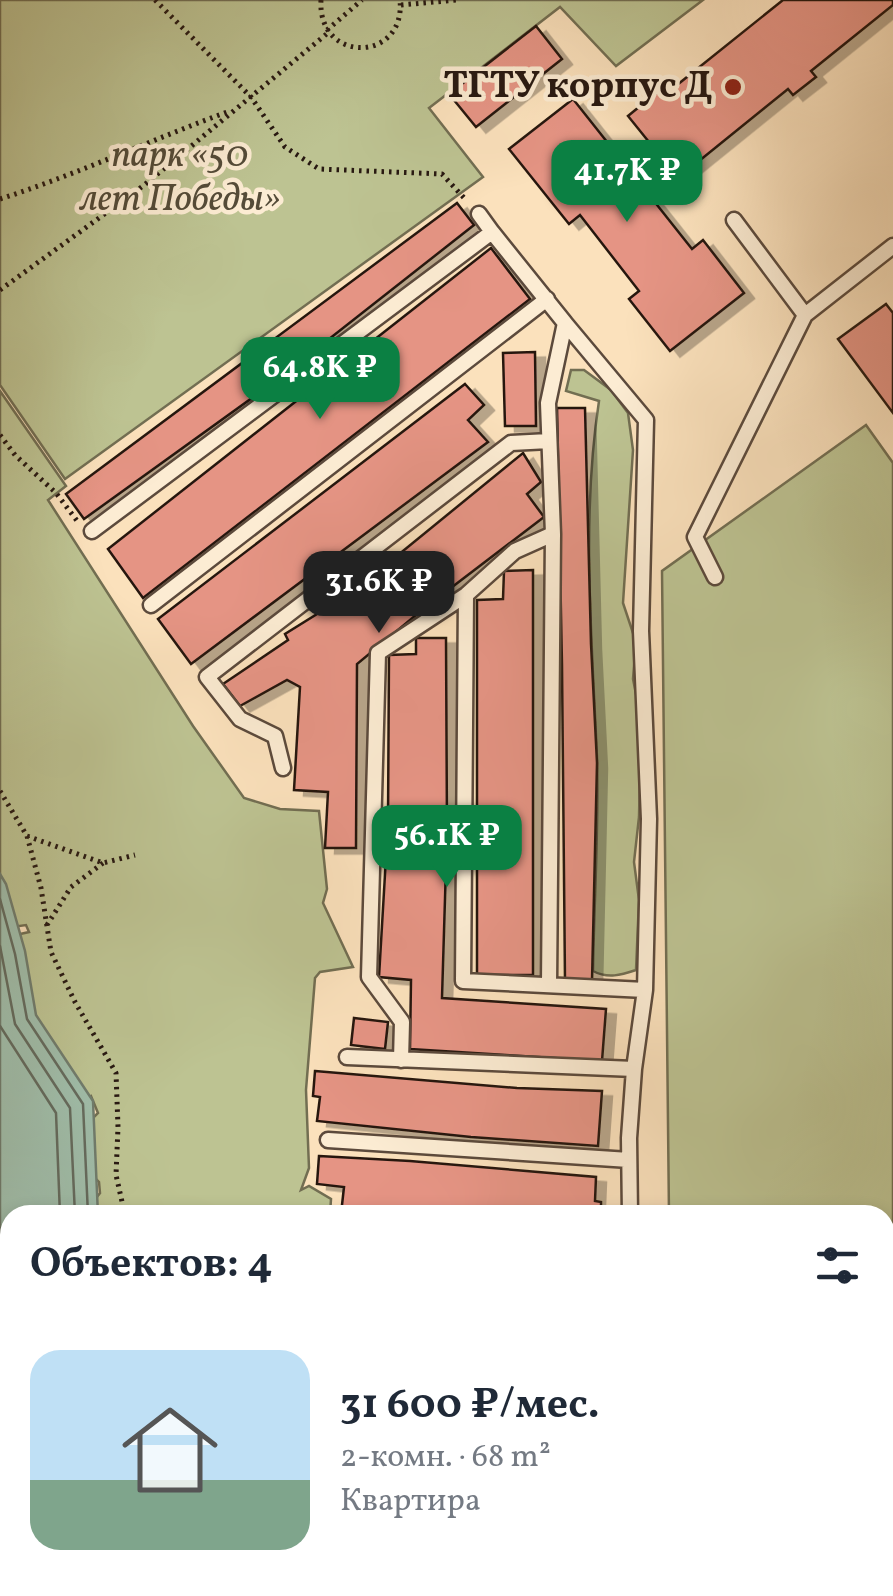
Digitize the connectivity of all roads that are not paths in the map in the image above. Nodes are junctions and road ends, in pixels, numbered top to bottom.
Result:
1 (479, 214) road end
2 (734, 220) dead end
3 (492, 232) junction
4 (893, 246) edge
5 (547, 300) junction
6 (805, 315) junction
7 (566, 323) junction
8 (549, 441) junction
9 (92, 532) road end
10 (553, 534) junction
11 (715, 576) dead end
12 (466, 595) junction
13 (151, 605) dead end
14 (283, 768) dead end
15 (548, 985) junction
16 (645, 990) junction
17 (347, 1057) dead end
18 (401, 1060) junction
19 (634, 1070) junction
20 (328, 1140) dead end
21 (630, 1160) junction
22 (630, 1205) edge

1 - 3 lane
2 - 6 lane
3 - 5 lane
3 - 9 lane
4 - 6 lane
5 - 7 lane
5 - 13 lane
6 - 11 lane
7 - 8 lane
7 - 16 lane
8 - 10 lane
8 - 14 lane
10 - 12 lane
10 - 15 lane
12 - 15 lane
12 - 18 lane
15 - 16 lane
16 - 19 lane
17 - 18 lane
18 - 19 lane
19 - 21 lane
20 - 21 lane
21 - 22 lane

